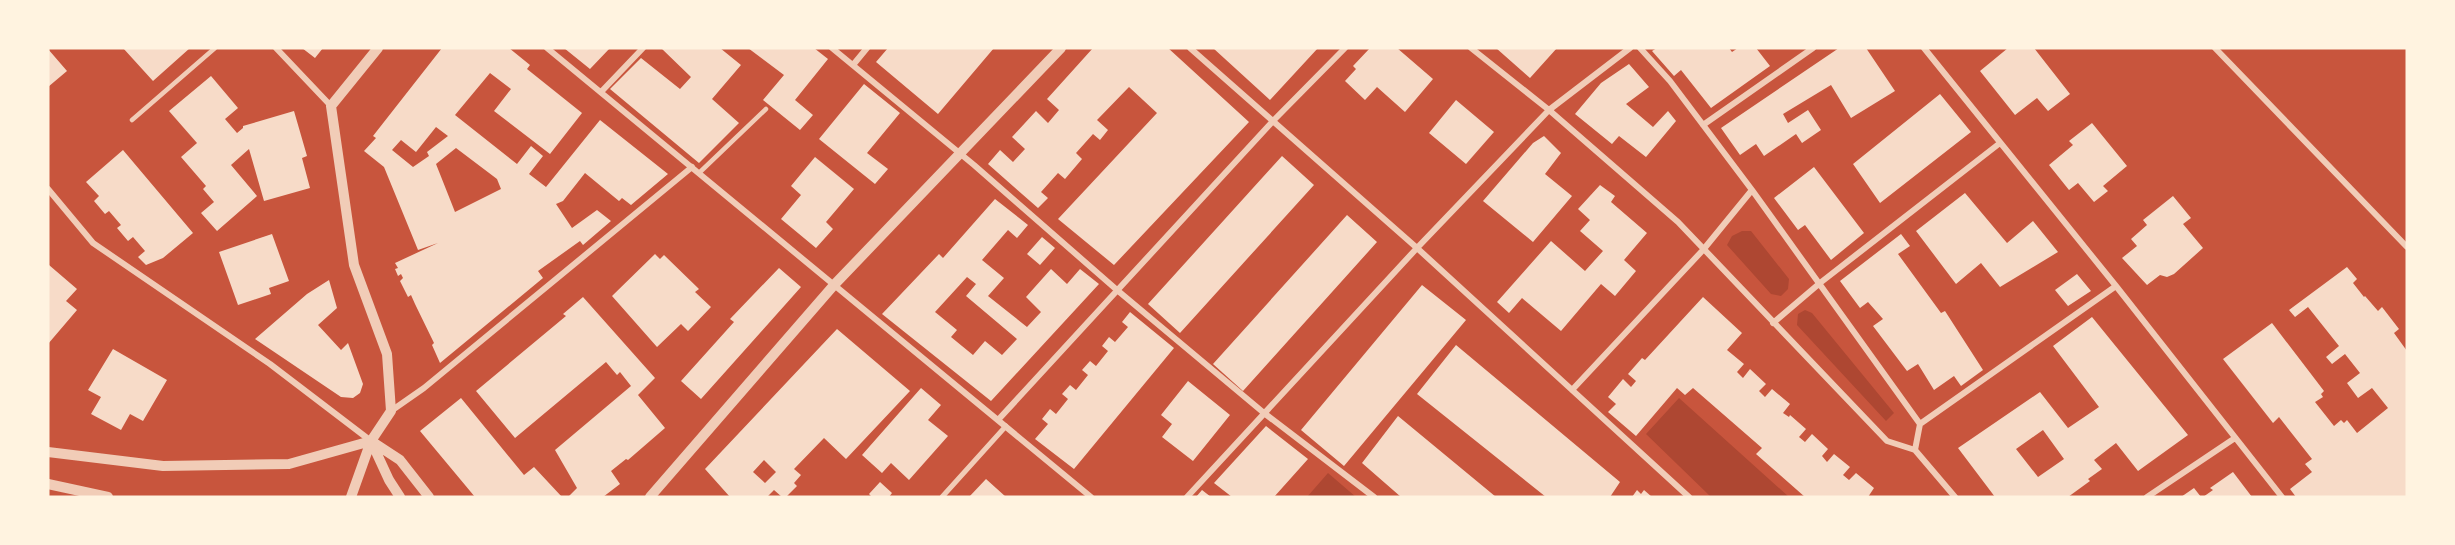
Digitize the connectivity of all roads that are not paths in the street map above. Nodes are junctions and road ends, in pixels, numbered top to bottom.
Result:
1 (215, 48) edge
2 (276, 48) edge
3 (378, 48) edge
4 (547, 48) edge
5 (643, 48) edge
6 (832, 48) edge
7 (867, 48) edge
8 (1061, 48) edge
9 (1190, 48) edge
10 (1345, 48) edge
11 (1471, 48) edge
12 (1630, 48) edge
13 (1640, 48) edge
14 (1813, 48) edge
15 (1924, 48) edge
16 (2215, 48) edge
17 (853, 65) junction
18 (601, 92) junction
19 (331, 106) junction
20 (766, 109) dead end
21 (1549, 110) junction
22 (132, 120) dead end
23 (1273, 121) junction
24 (1703, 125) junction
25 (2000, 143) junction
26 (960, 154) junction
27 (692, 167) junction
28 (699, 173) junction
29 (48, 189) edge
30 (1752, 190) junction
31 (2407, 247) edge
32 (1417, 248) junction
33 (1703, 250) junction
34 (1820, 283) junction
35 (834, 285) junction
36 (2116, 286) junction
37 (1117, 290) junction
38 (1773, 323) junction
39 (1572, 390) junction
40 (391, 411) junction
41 (1264, 412) junction
42 (998, 420) junction
43 (1920, 424) junction
44 (1006, 426) junction
45 (2235, 438) junction
46 (371, 441) junction
47 (1915, 450) junction
48 (48, 452) edge
49 (48, 484) edge
50 (108, 497) edge
51 (351, 497) edge
52 (400, 497) edge
53 (429, 497) edge
54 (650, 497) edge
55 (942, 497) edge
56 (1091, 497) edge
57 (1187, 497) edge
58 (1374, 497) edge
59 (1689, 497) edge
60 (1955, 497) edge
61 (2147, 497) edge
62 (2282, 497) edge

1 - 22 lane
2 - 19 street
3 - 19 street
4 - 18 street
5 - 18 street
6 - 17 street
7 - 17 street
8 - 26 street
9 - 23 street
10 - 23 street
11 - 21 street
12 - 21 street
13 - 24 street
14 - 24 street
15 - 25 street
16 - 31 street
17 - 26 street
18 - 27 street
19 - 40 street
20 - 28 lane
21 - 32 street
21 - 33 street
23 - 32 street
23 - 37 street
24 - 30 street
25 - 34 street
25 - 36 street
26 - 35 street
26 - 37 street
27 - 28 street
27 - 40 street
28 - 35 street
29 - 46 street
30 - 33 street
30 - 34 street
32 - 39 street
32 - 41 street
33 - 38 street
33 - 39 street
34 - 38 street
34 - 43 street
35 - 42 street
35 - 54 street
36 - 43 street
36 - 45 street
37 - 41 street
37 - 42 street
38 - 47 street
39 - 59 street
40 - 46 street
41 - 57 street
41 - 58 street
42 - 44 street
43 - 47 street
44 - 55 street
44 - 56 street
45 - 61 street
45 - 62 street
46 - 48 street
46 - 51 street
46 - 52 street
46 - 53 street
47 - 60 street
49 - 50 street

